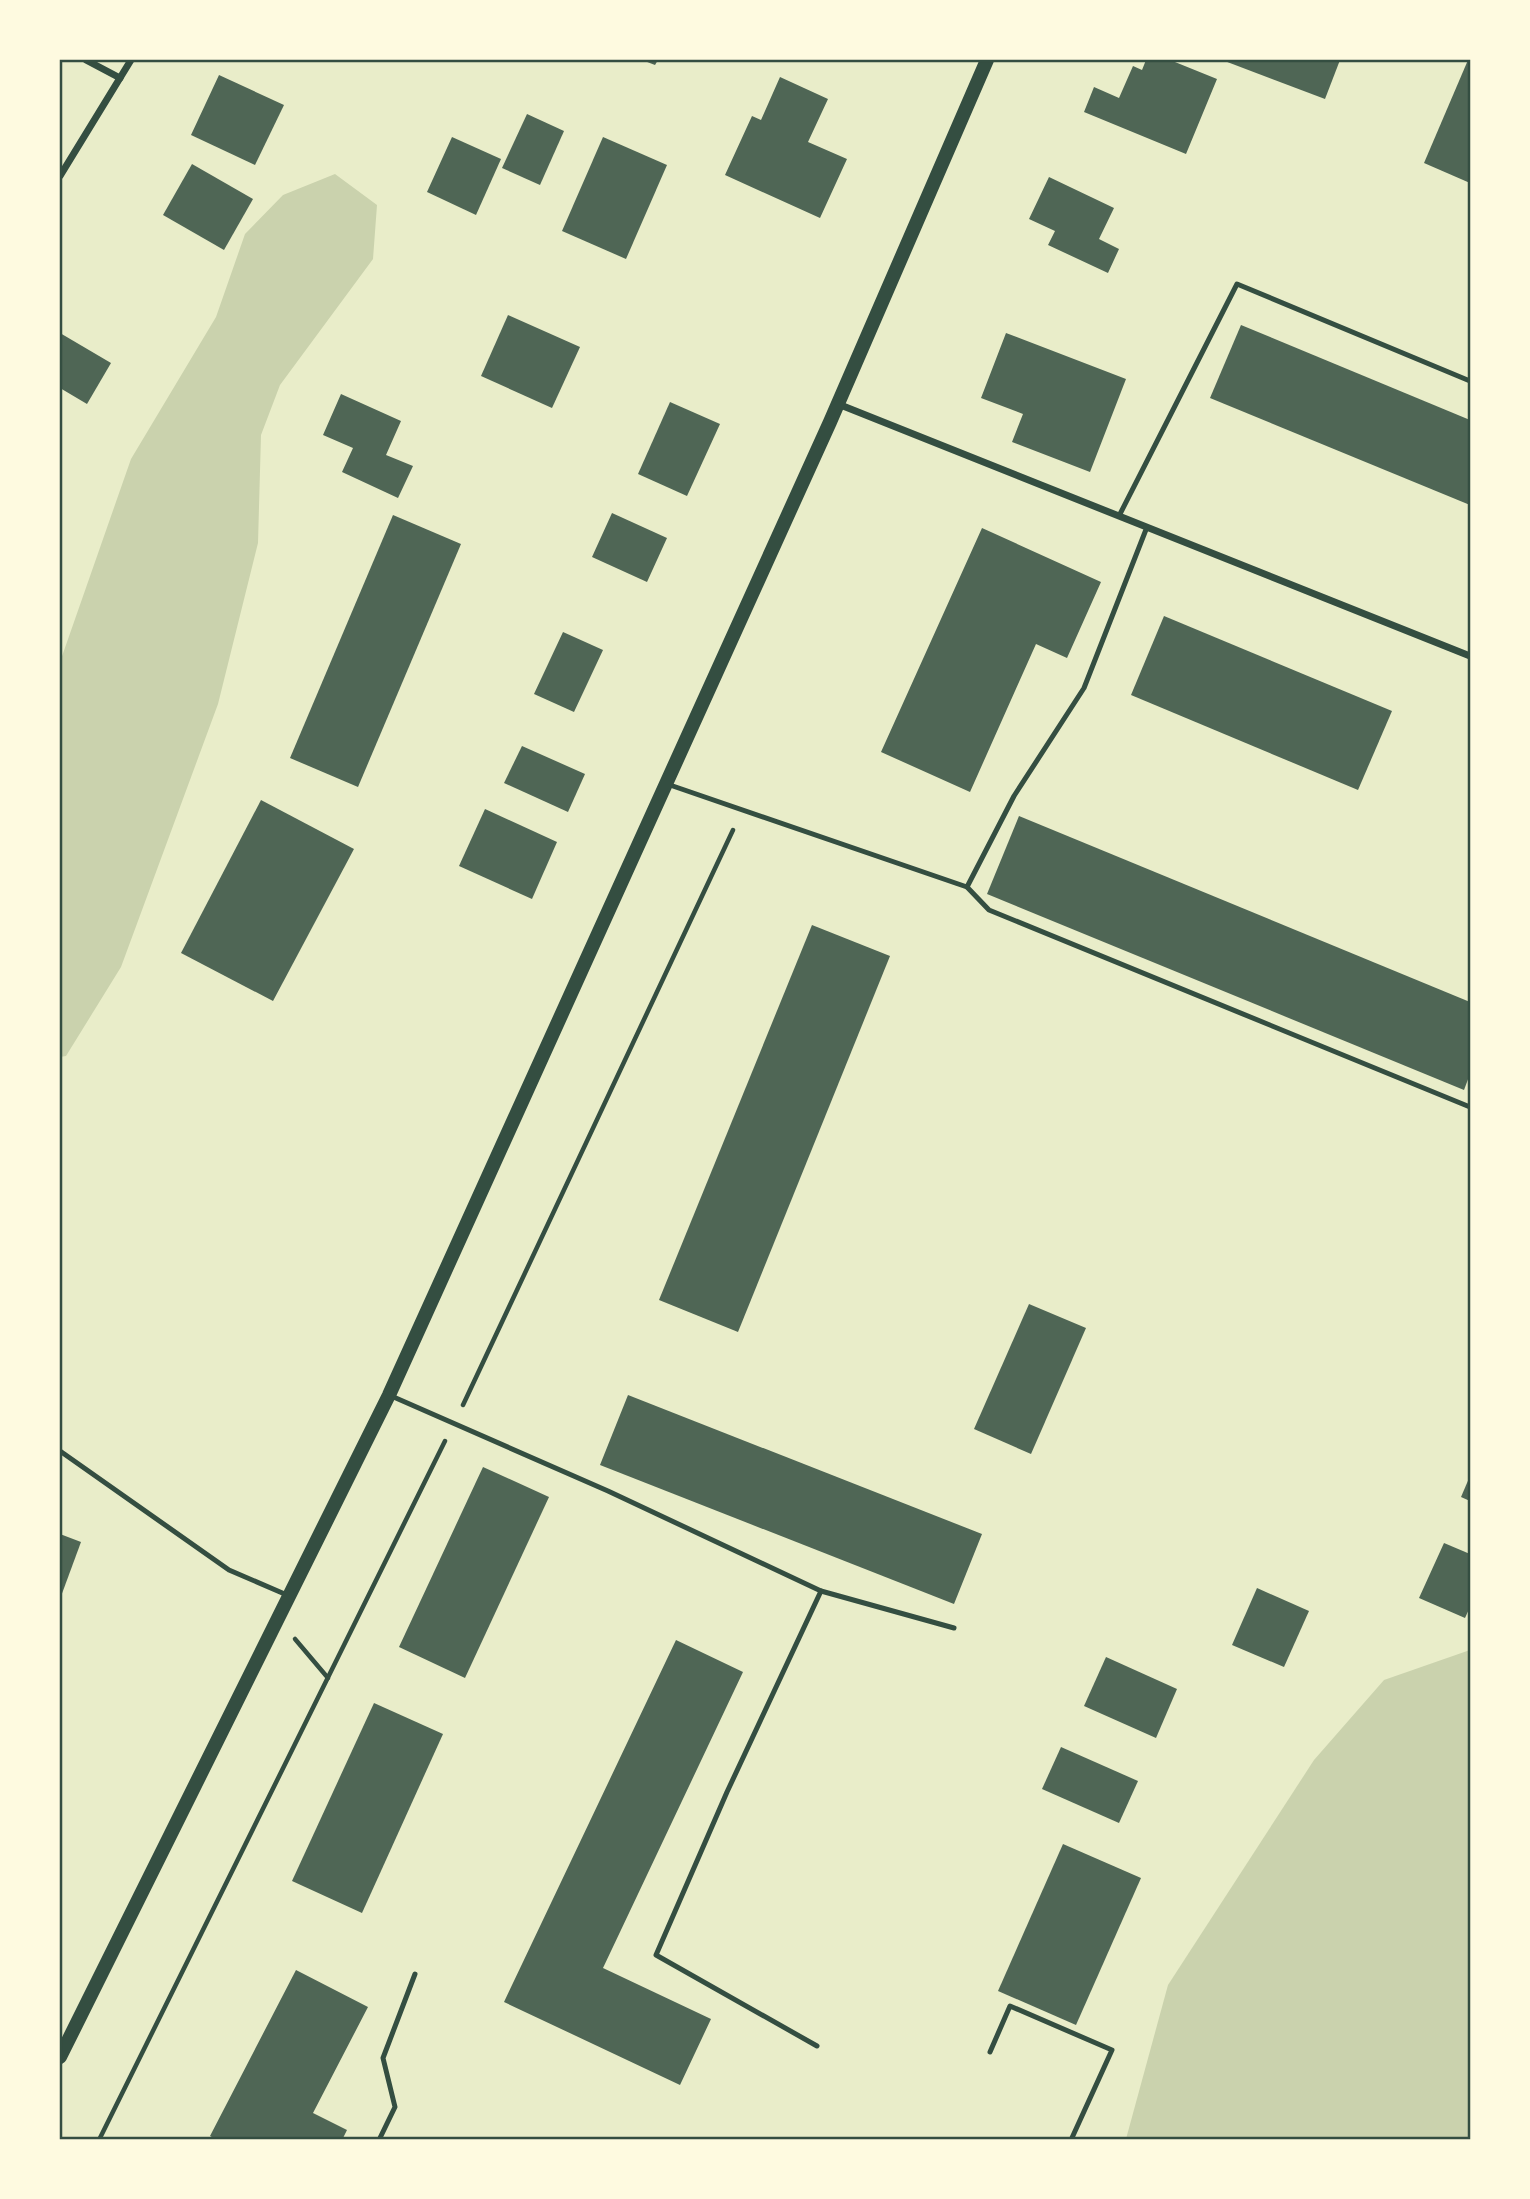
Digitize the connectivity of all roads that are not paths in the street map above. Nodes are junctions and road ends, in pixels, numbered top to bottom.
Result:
1 (86, 60) edge
2 (131, 60) edge
3 (988, 60) edge
4 (120, 78) junction
5 (60, 176) edge
6 (1471, 381) edge
7 (838, 404) junction
8 (1119, 516) junction
9 (1147, 527) junction
10 (1471, 656) edge
11 (666, 784) junction
12 (967, 887) junction
13 (1471, 1107) edge
14 (389, 1395) junction
15 (60, 1451) edge
16 (821, 1591) junction
17 (290, 1596) junction
18 (954, 1628) dead end
19 (415, 1975) dead end
20 (817, 2046) dead end
21 (989, 2052) dead end
22 (60, 2057) edge
23 (379, 2140) edge
24 (1071, 2140) edge

1 - 4 street
2 - 4 street
3 - 7 main road
4 - 5 street
6 - 8 lane
7 - 8 street
7 - 11 main road
8 - 9 street
9 - 10 street
9 - 12 lane
11 - 12 lane
11 - 14 main road
12 - 13 lane
14 - 16 lane
14 - 17 main road
15 - 17 lane
16 - 18 lane
16 - 20 lane
17 - 22 main road
19 - 23 lane
21 - 24 lane

